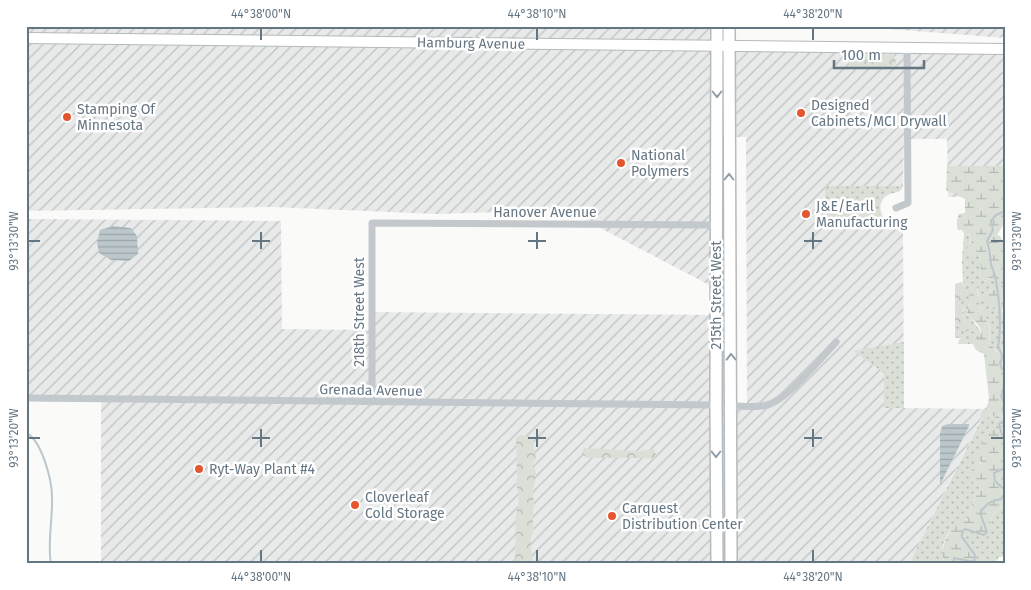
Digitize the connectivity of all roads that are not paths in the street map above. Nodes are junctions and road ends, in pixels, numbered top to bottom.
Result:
1 (717, 26) edge
2 (729, 26) edge
3 (26, 38) edge
4 (717, 45) junction
5 (729, 46) junction
6 (907, 48) junction
7 (1005, 49) edge
8 (896, 208) dead end
9 (372, 223) joint
10 (717, 226) junction
11 (716, 307) junction
12 (836, 342) dead end
13 (26, 398) edge
14 (372, 402) junction
15 (716, 405) junction
16 (732, 406) junction
17 (732, 492) junction
18 (717, 564) edge
19 (731, 564) edge

1 - 4 main road, 215th Street West
2 - 5 main road, 215th Street West
3 - 4 street, Hamburg Avenue
4 - 5 street, Hamburg Avenue
4 -> 10 main road, 215th Street West
5 - 6 street, Hamburg Avenue
16 -> 5 main road, 215th Street West
6 - 7 street, Hamburg Avenue
6 - 8 street
9 - 10 street, Hanover Avenue
9 - 14 street, 218th Street West
10 - 11 main road, 215th Street West
11 - 15 main road, 215th Street West
11 - 16 main road
12 - 16 street
13 - 14 street, Grenada Avenue
14 - 15 street, Grenada Avenue
15 - 17 main road
15 -> 18 main road, 215th Street West
16 - 17 main road, 215th Street West
17 - 19 main road, 215th Street West

